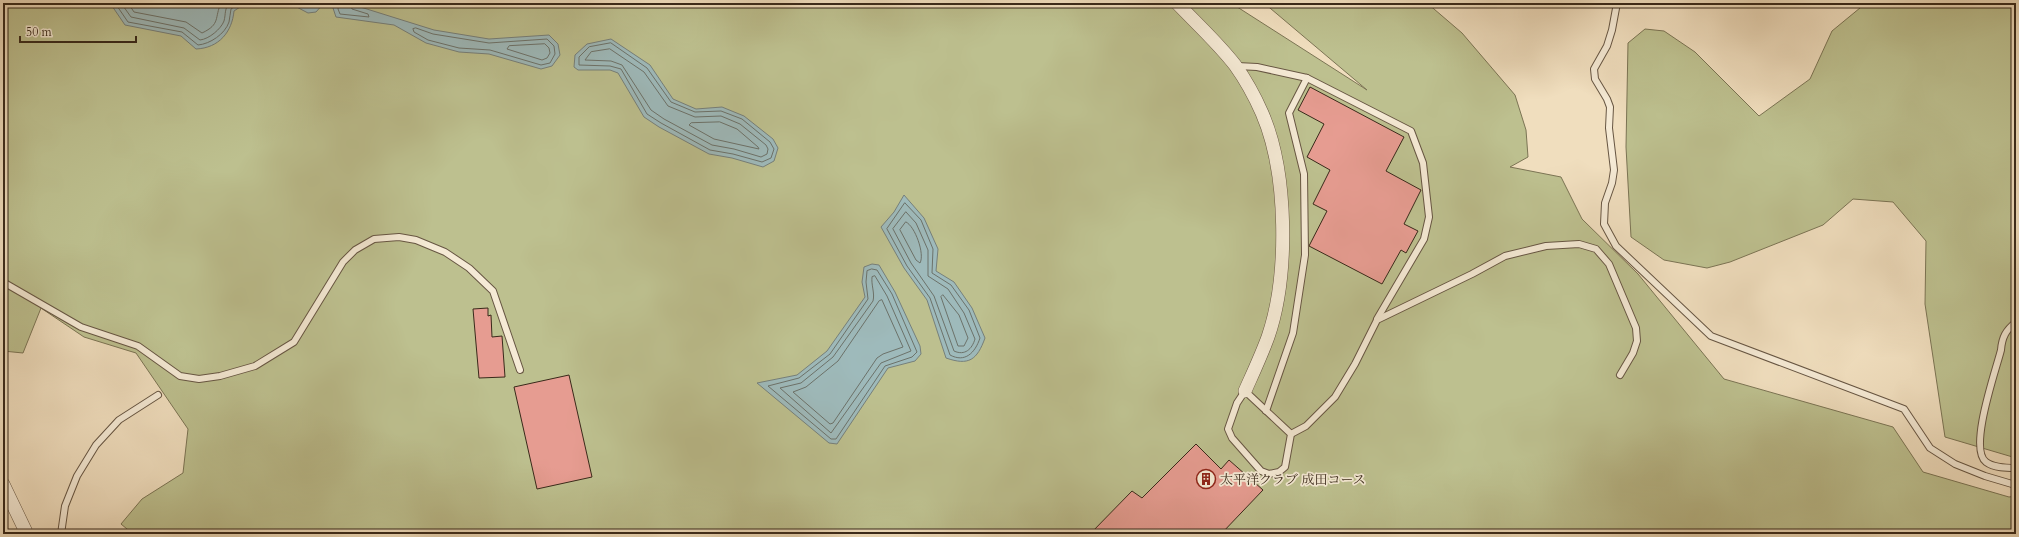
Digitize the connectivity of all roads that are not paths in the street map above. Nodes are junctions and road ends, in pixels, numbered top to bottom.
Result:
1 (1177, 3) edge
2 (1617, 3) edge
3 (1235, 66) junction
4 (1307, 78) junction
5 (3, 282) edge
6 (1377, 320) junction
7 (2016, 322) edge
8 (520, 370) dead end
9 (1620, 375) dead end
10 (1246, 391) junction
11 (158, 395) dead end
12 (1266, 411) junction
13 (1291, 434) junction
14 (2016, 468) edge
15 (3, 484) edge
16 (2016, 484) edge
17 (27, 534) edge
18 (61, 534) edge

1 - 3 street
2 - 16 lane
3 - 4 lane
3 - 10 street
4 - 6 lane
4 - 12 lane
5 - 8 lane
6 - 9 lane
6 - 13 lane
7 - 14 lane
10 - 12 lane
10 - 13 lane
11 - 18 lane
12 - 13 lane
15 - 17 street

